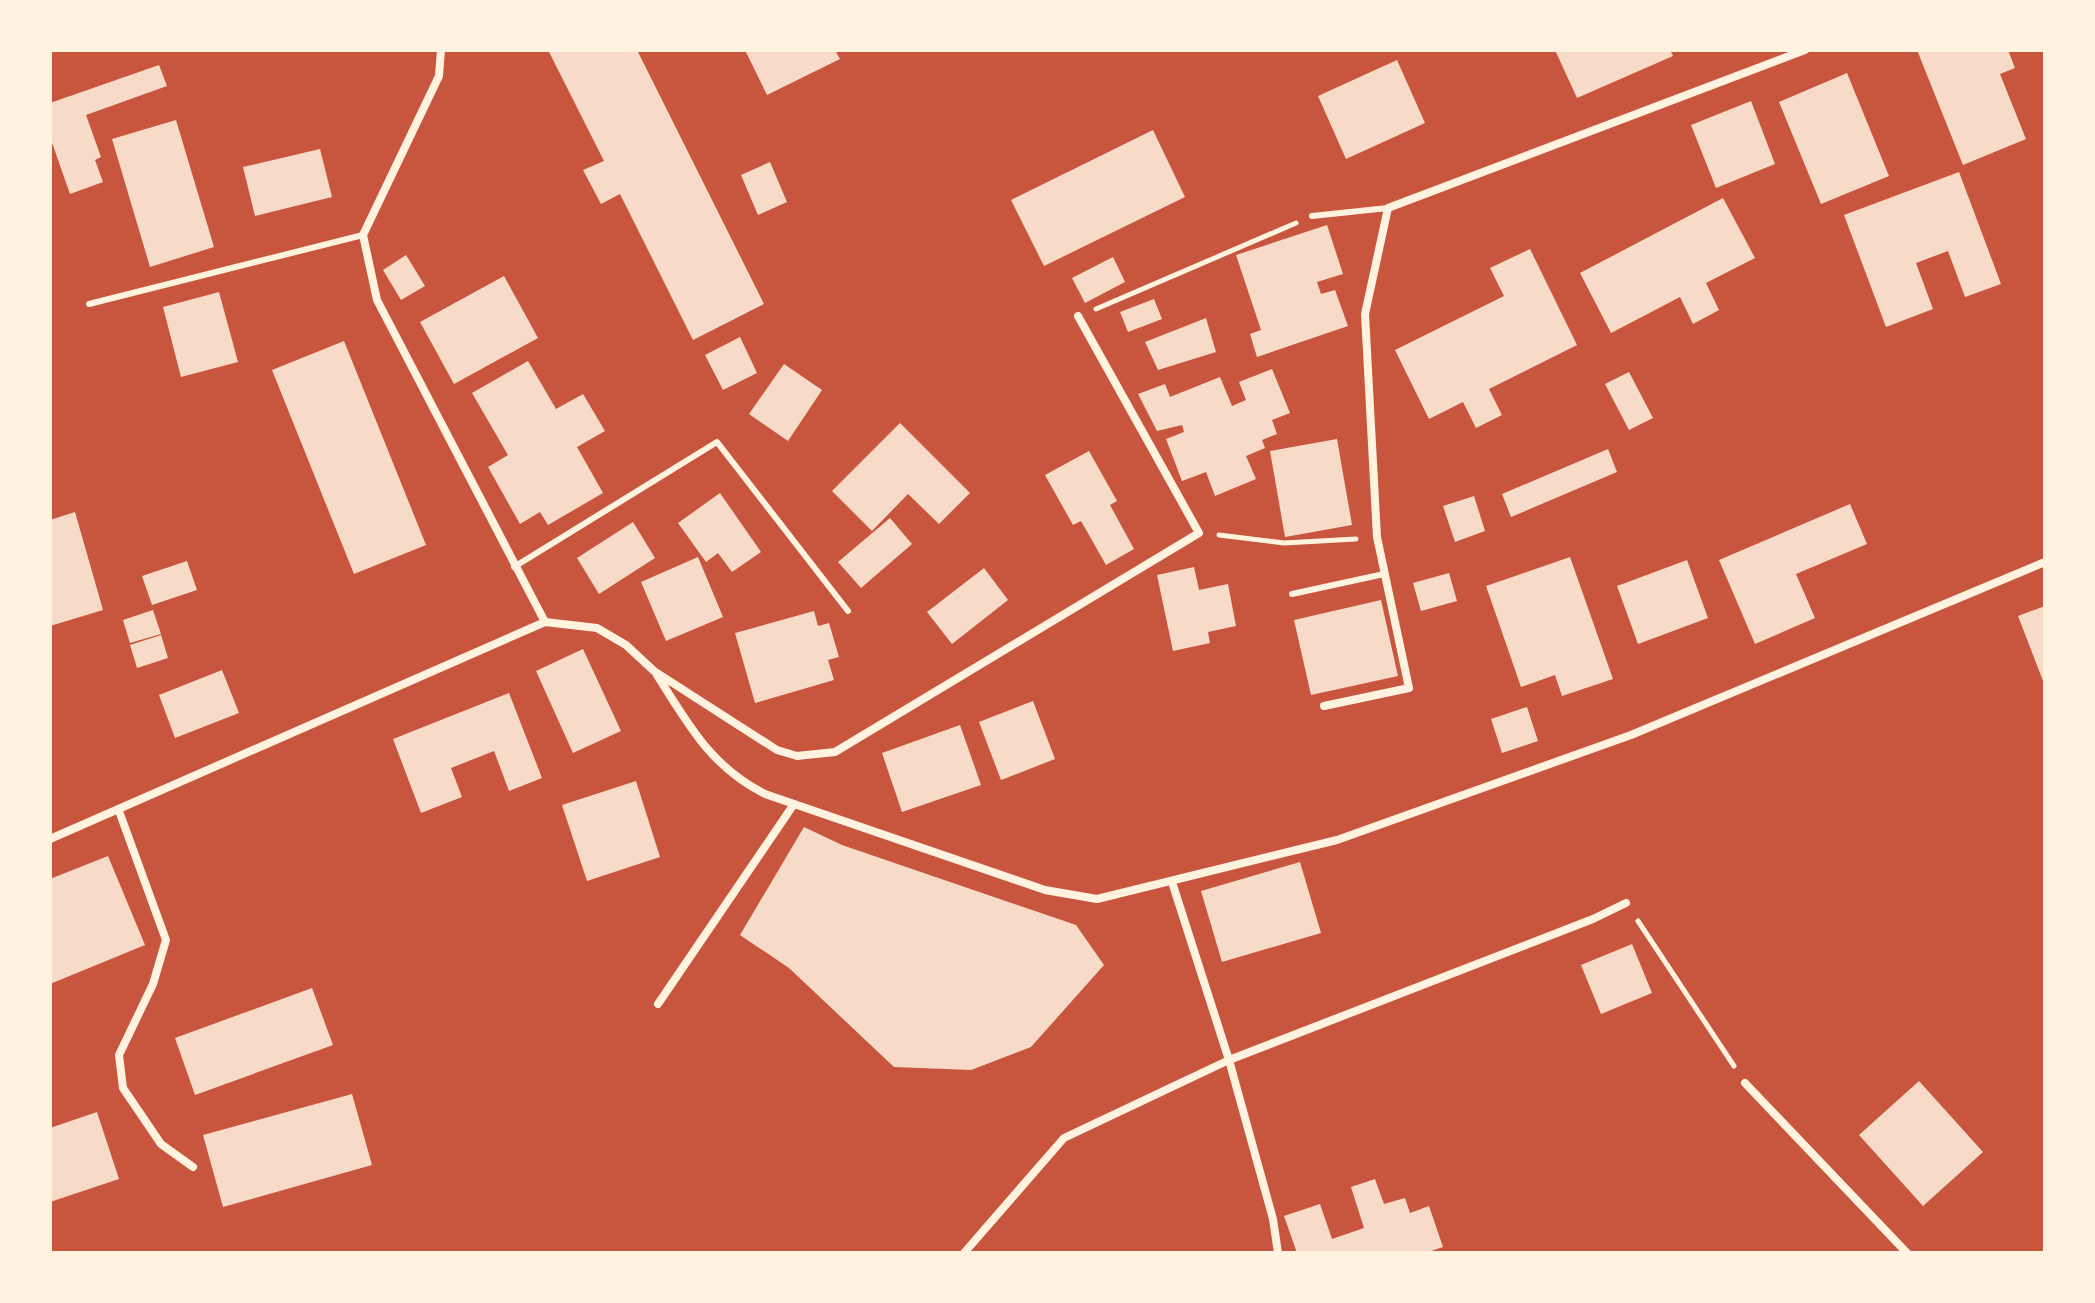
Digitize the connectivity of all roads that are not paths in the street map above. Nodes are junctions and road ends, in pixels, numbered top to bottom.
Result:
1 (441, 50) edge
2 (1805, 50) edge
3 (1388, 208) junction
4 (1312, 216) road end
5 (363, 235) junction
6 (89, 304) dead end
7 (1078, 316) road end
8 (2045, 562) edge
9 (514, 567) junction
10 (1384, 574) junction
11 (1292, 594) dead end
12 (848, 611) dead end
13 (545, 622) junction
14 (654, 671) junction
15 (1324, 706) dead end
16 (794, 804) junction
17 (119, 811) junction
18 (50, 839) edge
19 (1172, 882) junction
20 (1626, 903) road end
21 (658, 1004) dead end
22 (1229, 1060) junction
23 (1745, 1083) road end
24 (193, 1167) dead end
25 (964, 1253) edge
26 (1278, 1253) edge
27 (1907, 1253) edge

1 - 5 street
2 - 3 street
3 - 4 lane
3 - 10 street
5 - 6 lane
5 - 9 street
7 - 14 street
8 - 19 street
9 - 12 lane
9 - 13 street
10 - 11 lane
10 - 15 street
13 - 14 street
13 - 17 street
14 - 16 street
16 - 19 street
16 - 21 street
17 - 18 street
17 - 24 street
19 - 22 street
20 - 22 street
22 - 25 street
22 - 26 street
23 - 27 street

